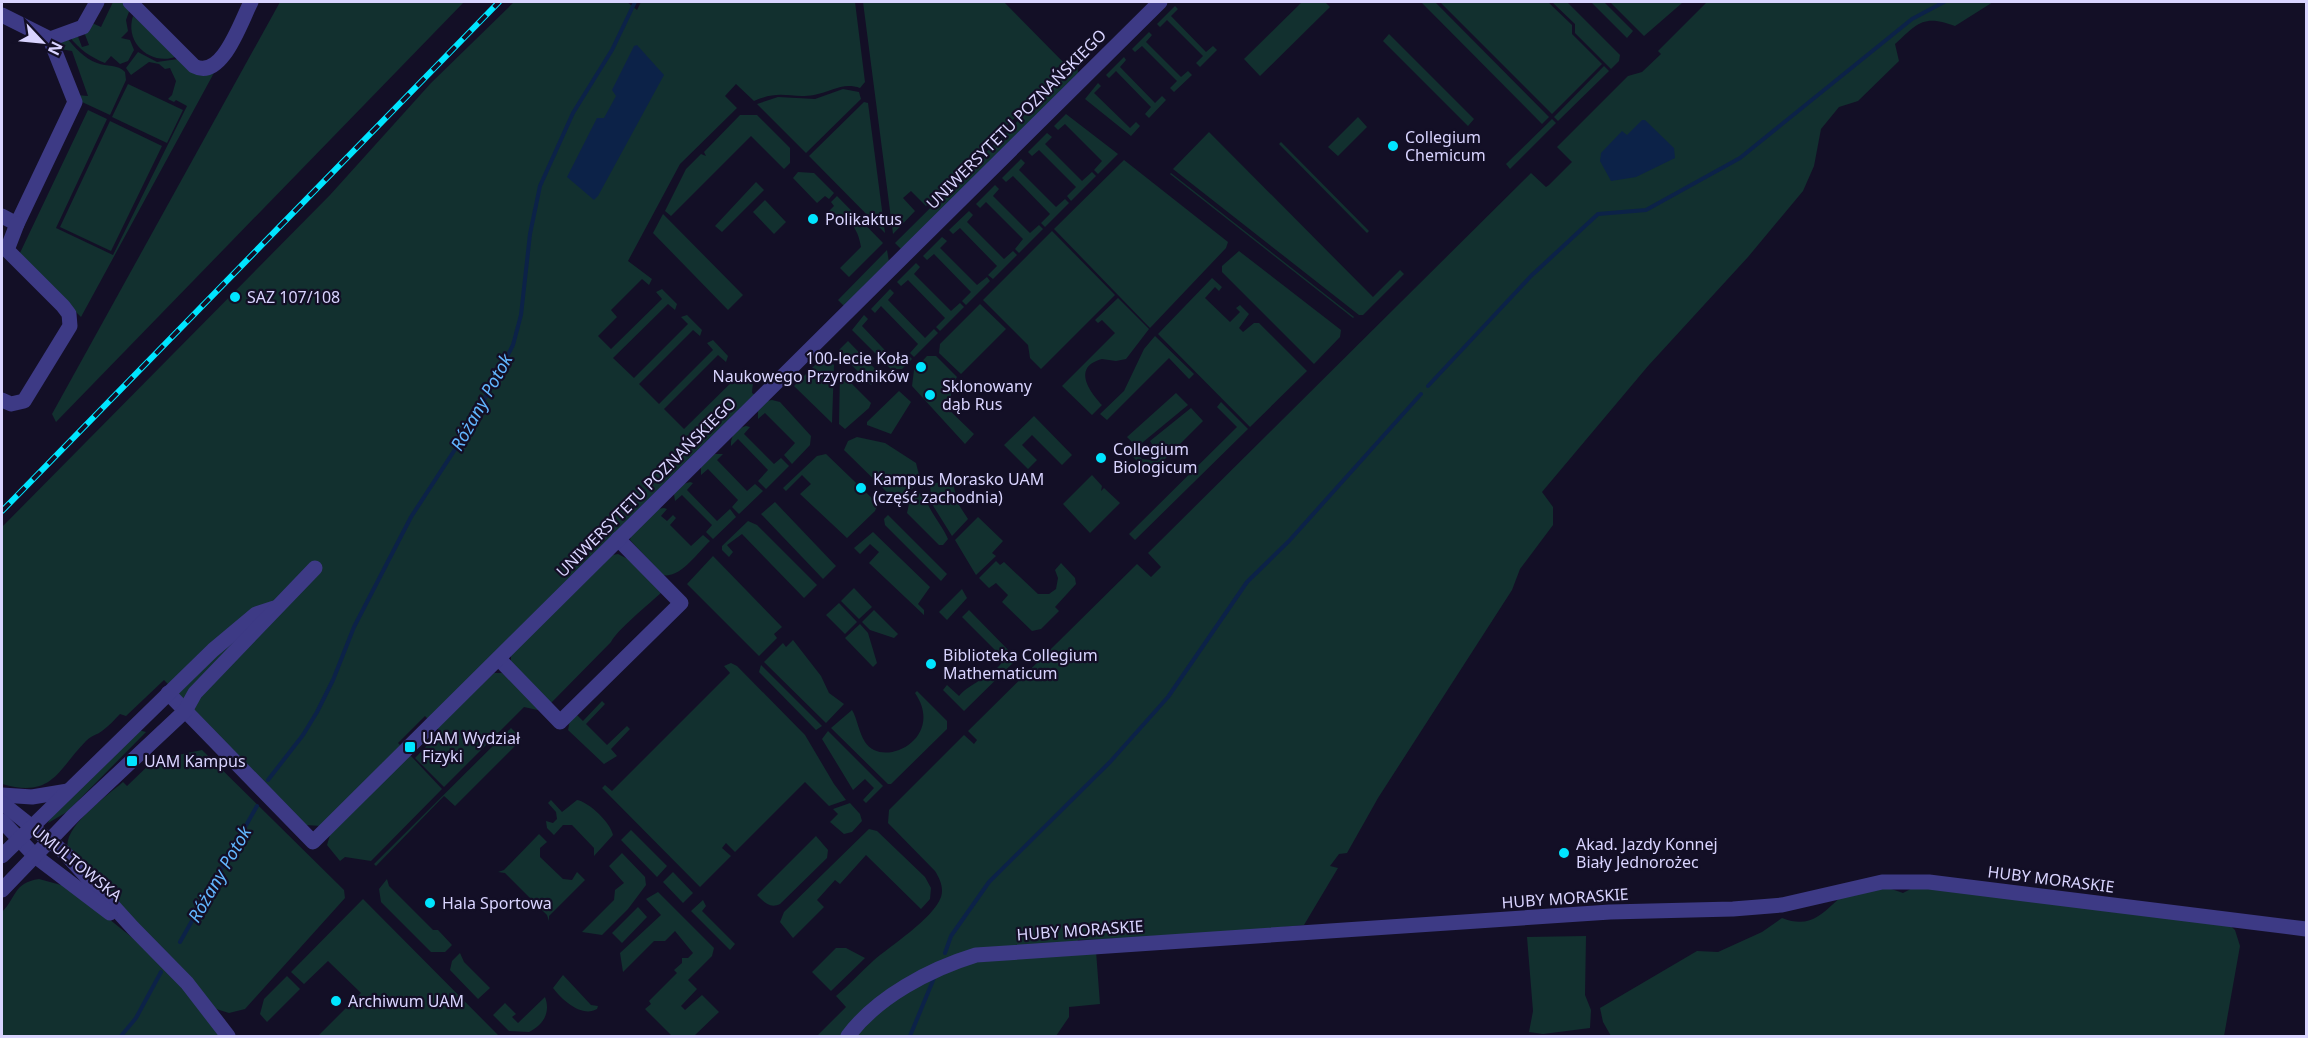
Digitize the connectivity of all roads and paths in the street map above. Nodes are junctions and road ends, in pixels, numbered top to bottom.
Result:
1 (97, 2) edge
2 (130, 2) edge
3 (251, 2) edge
4 (1160, 2) edge
5 (2, 15) edge
6 (50, 39) junction
7 (2, 216) edge
8 (17, 224) junction
9 (2, 400) edge
10 (618, 539) junction
11 (315, 568) dead end
12 (274, 608) junction
13 (499, 659) junction
14 (168, 693) junction
15 (185, 711) junction
16 (68, 791) junction
17 (2, 795) edge
18 (2, 803) edge
19 (2, 822) edge
20 (32, 826) junction
21 (18, 840) junction
22 (49, 841) junction
23 (2, 856) edge
24 (35, 856) junction
25 (2, 890) edge
26 (132, 928) junction
27 (2307, 929) edge
28 (228, 1036) edge
29 (848, 1036) edge

1 - 6 street
2 - 3 street
4 - 10 street, UNIWERSYTETU POZNAŃSKIEGO
5 - 6 street
6 - 8 street
7 - 8 street
8 - 9 street
10 - 13 street, UNIWERSYTETU POZNAŃSKIEGO
10 - 13 street
11 - 12 street
12 - 14 street
12 - 15 street
13 - 15 street, UNIWERSYTETU POZNAŃSKIEGO
14 - 15 street, UNIWERSYTETU POZNAŃSKIEGO
14 - 16 street
15 - 22 street
16 - 17 street
16 - 20 street
18 - 20 street, UMULTOWSKA
19 - 21 street, UMULTOWSKA
20 - 21 street
20 - 22 street, UMULTOWSKA
21 - 23 street
21 - 24 street, UMULTOWSKA
22 - 24 street
22 - 26 street, UMULTOWSKA
24 - 25 street
24 - 26 street, UMULTOWSKA
26 - 28 street, UMULTOWSKA
27 - 29 street, HUBY MORASKIE

